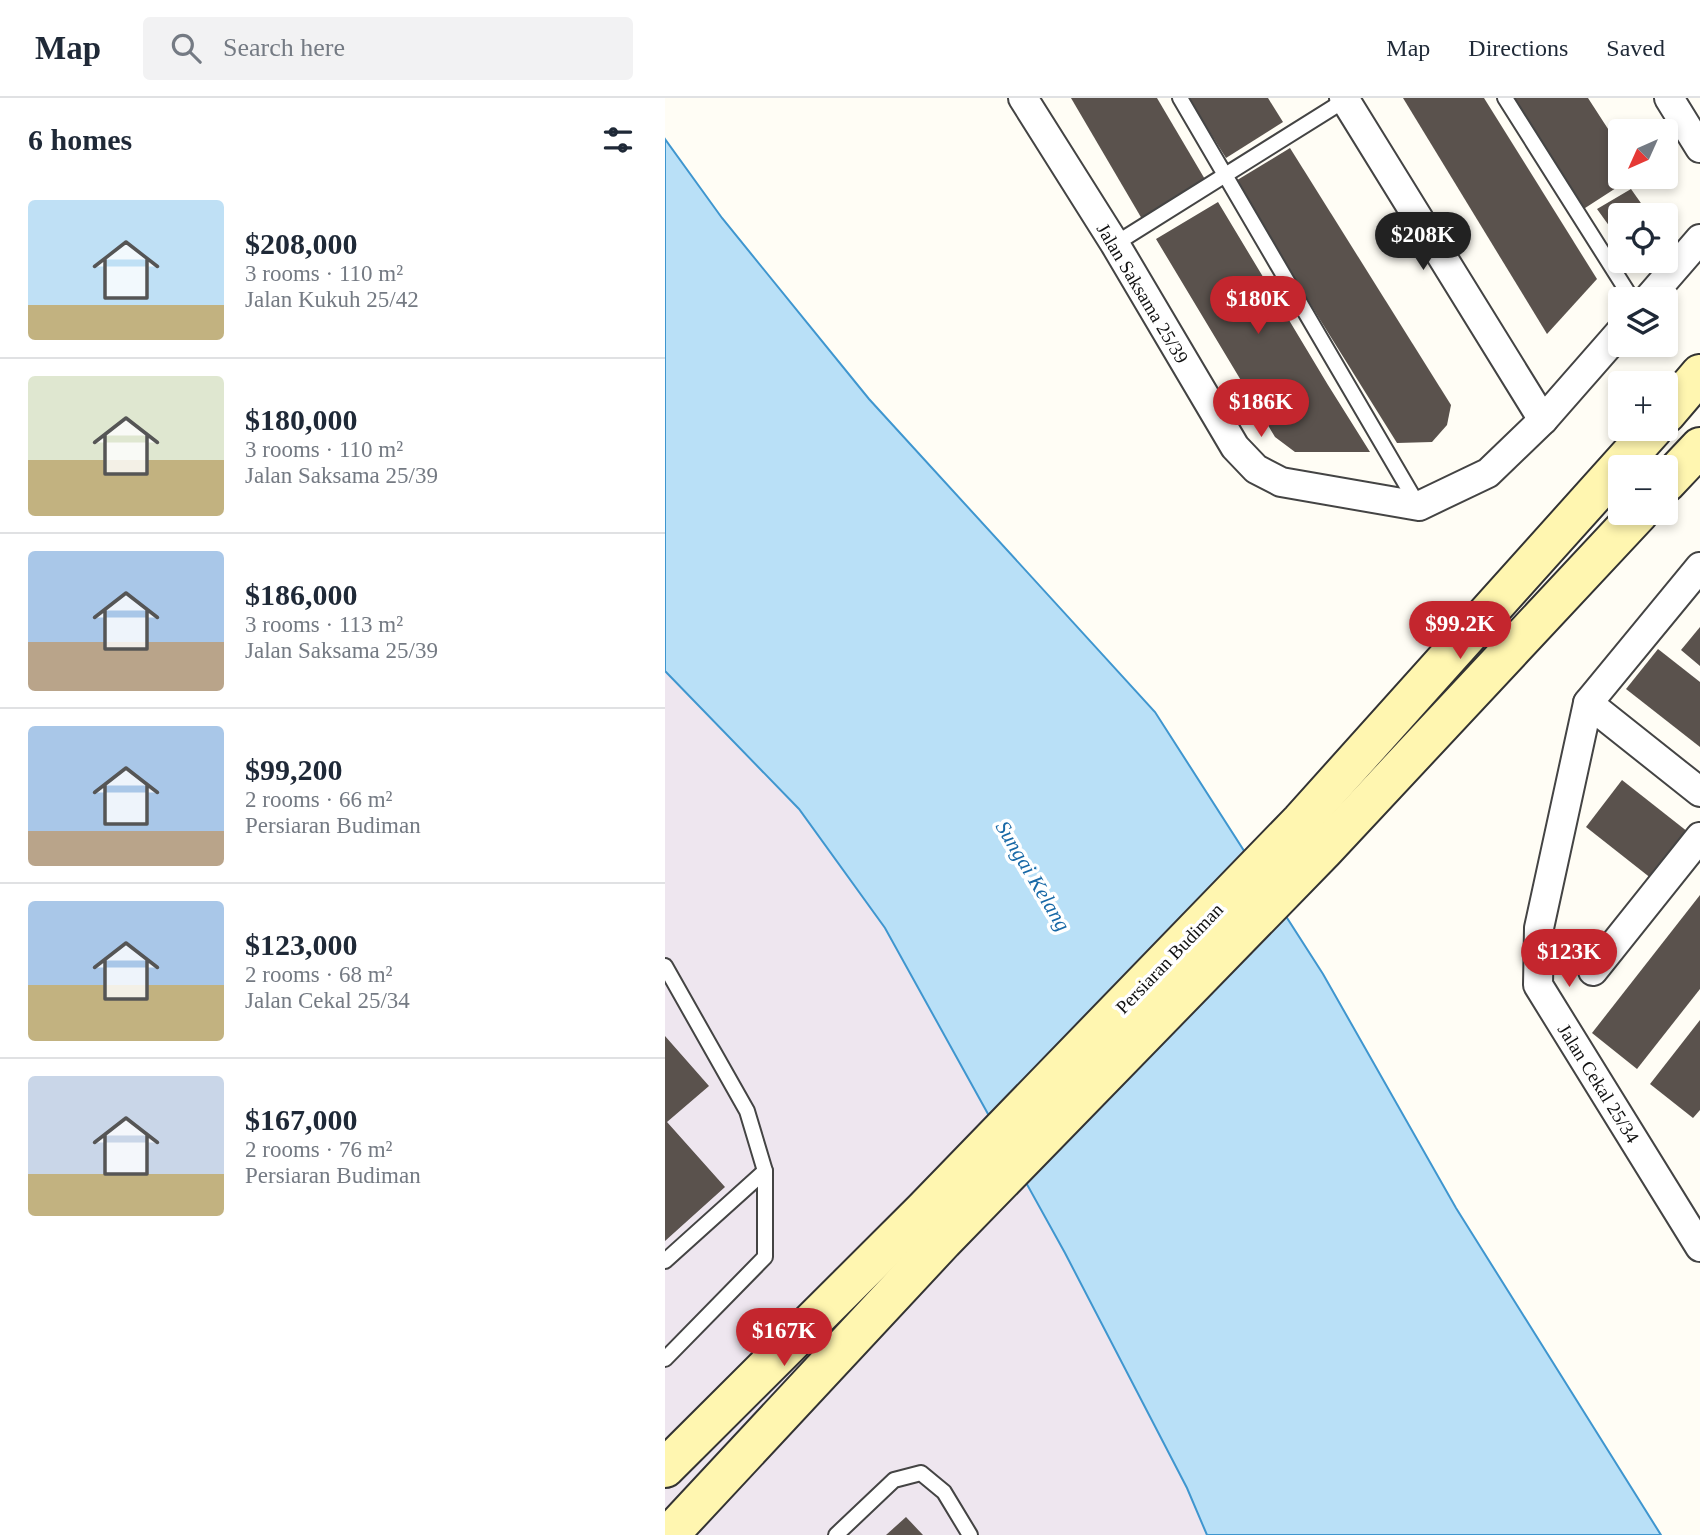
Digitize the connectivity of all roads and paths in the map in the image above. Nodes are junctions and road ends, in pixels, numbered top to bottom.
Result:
1 (1023, 98) edge
2 (1180, 98) edge
3 (1505, 98) edge
4 (1669, 98) edge
5 (1345, 99) edge
6 (1700, 148) edge
7 (1225, 175) junction
8 (1700, 239) edge
9 (1115, 244) junction
10 (1624, 287) edge
11 (1658, 287) edge
12 (1608, 346) edge
13 (1700, 374) edge
14 (1678, 400) edge
15 (1543, 420) junction
16 (1643, 441) edge
17 (1700, 447) edge
18 (1678, 471) edge
19 (1419, 506) junction
20 (1627, 525) edge
21 (1700, 566) edge
22 (1588, 703) junction
23 (1700, 792) edge
24 (1313, 835) junction
25 (1700, 837) edge
26 (665, 966) edge
27 (1593, 971) dead end
28 (765, 1171) junction
29 (933, 1226) junction
30 (1700, 1247) edge
31 (665, 1261) edge
32 (665, 1359) edge
33 (665, 1468) edge
34 (669, 1535) edge
35 (836, 1535) edge
36 (970, 1535) edge

1 - 9 street, Jalan Saksama 25/39
2 - 7 lane
3 - 10 lane
4 - 6 street
5 - 7 lane
5 - 15 street
7 - 9 lane
7 - 19 lane
8 - 11 street
9 - 19 street, Jalan Saksama 25/39
12 - 15 street
13 - 14 main road
15 - 19 street
16 - 24 main road, Persiaran Budiman
17 - 18 main road
20 - 24 main road, Persiaran Budiman
21 - 22 street
22 - 23 street
22 - 30 street, Jalan Cekal 25/34
24 - 29 main road, Persiaran Budiman
25 - 27 street
26 - 28 lane
28 - 31 lane
28 - 32 lane
29 - 33 main road, Persiaran Budiman
29 - 34 main road, Persiaran Budiman
35 - 36 lane

